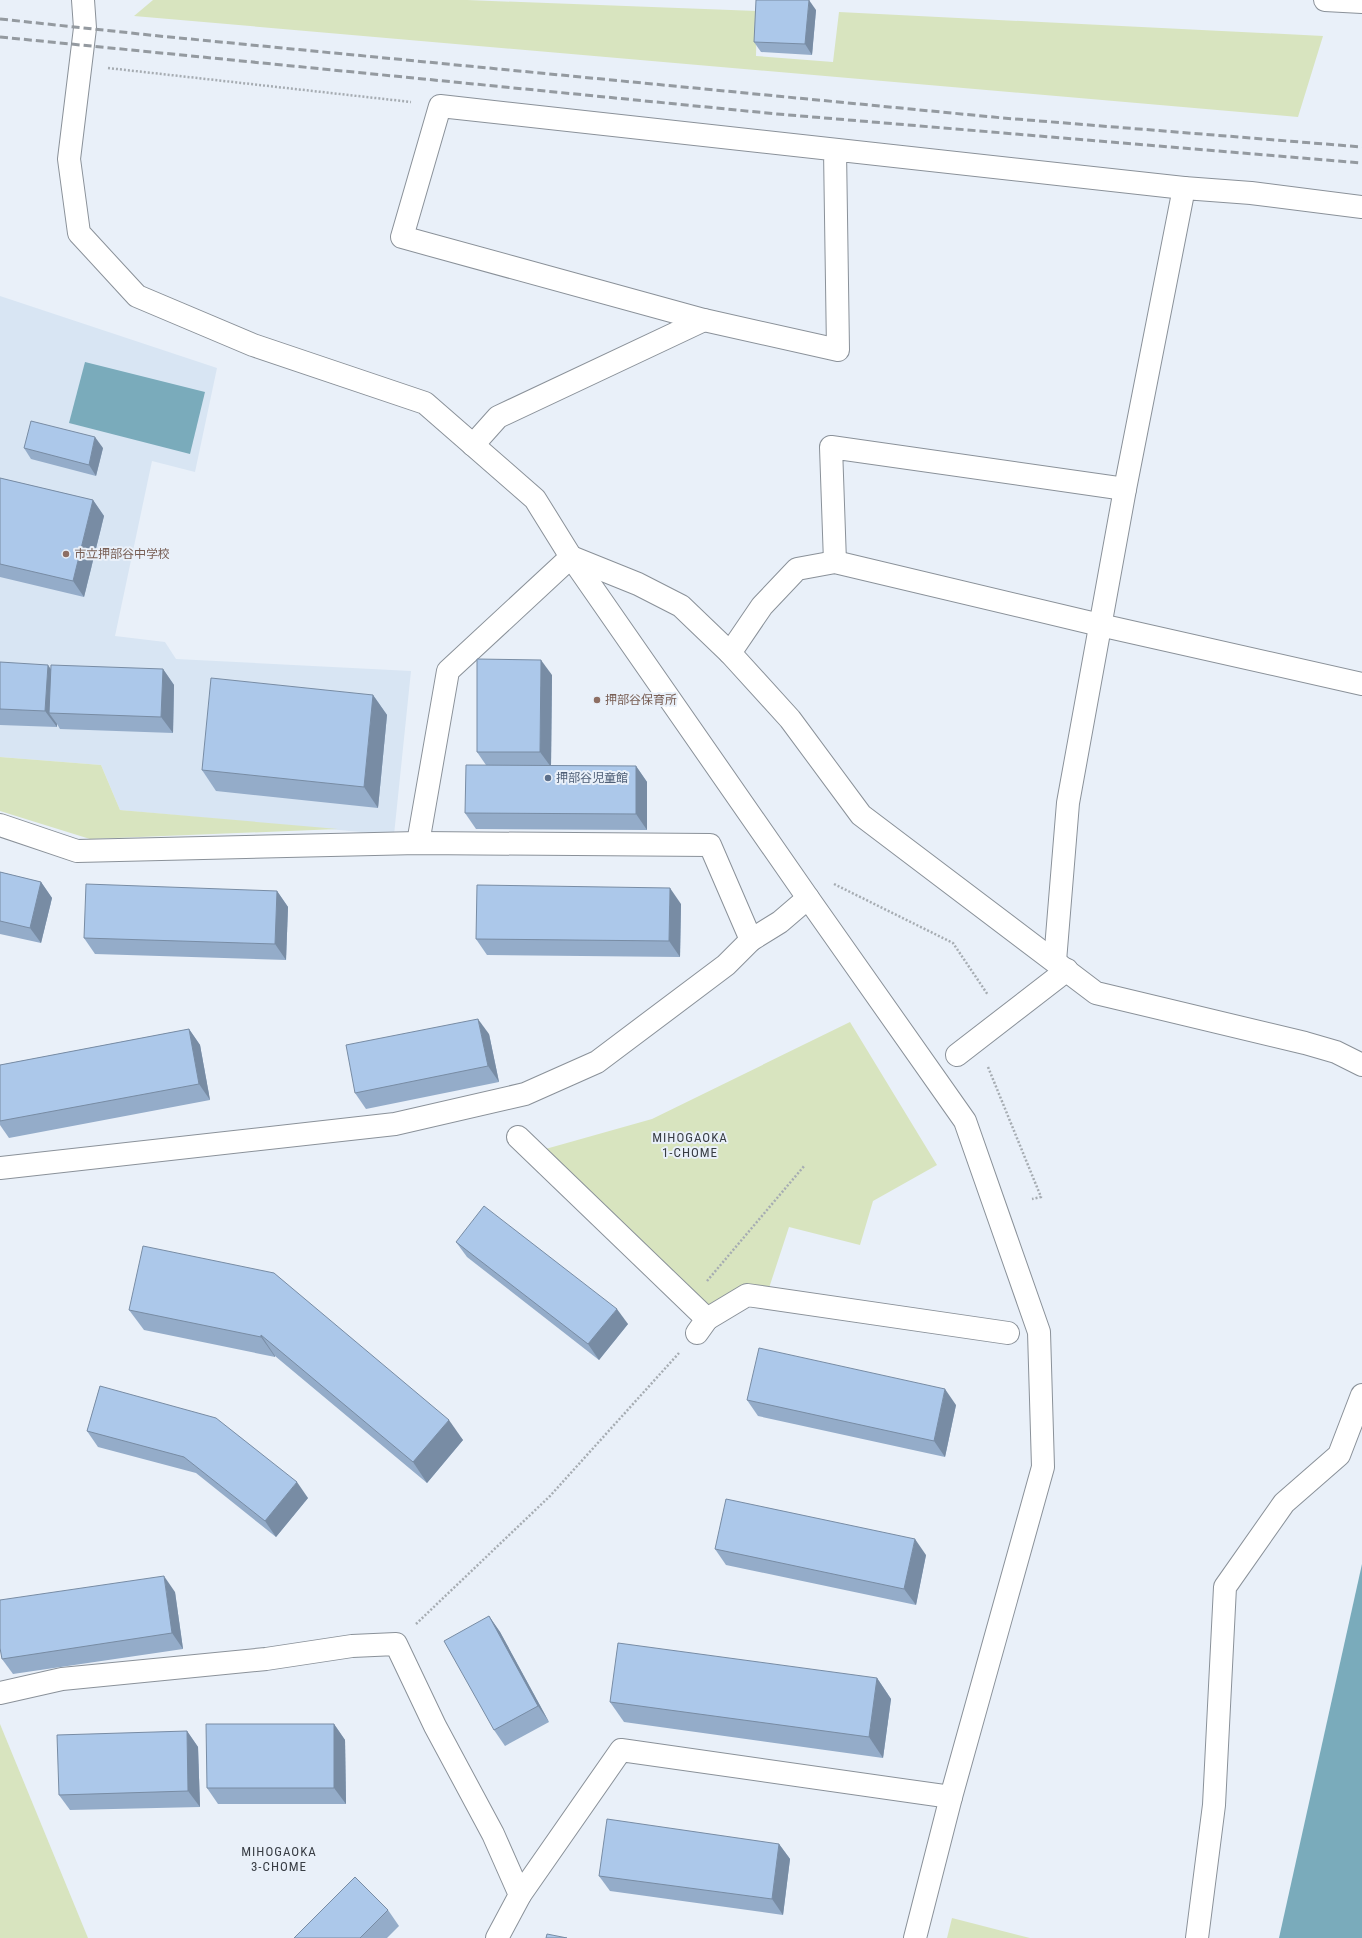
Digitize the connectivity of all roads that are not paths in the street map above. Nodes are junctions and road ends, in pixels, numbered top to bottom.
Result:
1 (83, 0) edge
2 (1325, 0) edge
3 (1362, 2) edge
4 (835, 150) junction
5 (1184, 188) junction
6 (1362, 207) edge
7 (704, 320) junction
8 (473, 445) junction
9 (1125, 489) junction
10 (571, 557) junction
11 (835, 562) junction
12 (1100, 625) junction
13 (730, 653) junction
14 (1362, 684) edge
15 (0, 825) edge
16 (418, 842) junction
17 (808, 898) junction
18 (751, 940) junction
19 (1061, 966) junction
20 (957, 1054) dead end
21 (1362, 1065) edge
22 (518, 1137) dead end
23 (0, 1168) edge
24 (1008, 1333) dead end
25 (1362, 1395) edge
26 (0, 1693) edge
27 (951, 1797) junction
28 (520, 1895) junction
29 (497, 1938) edge
30 (914, 1938) edge
31 (1197, 1938) edge

1 - 8 street
2 - 3 street
4 - 5 street
4 - 7 street
4 - 7 street
5 - 6 street
5 - 9 street
7 - 8 street
8 - 10 street
9 - 11 street
9 - 12 street
10 - 13 street
10 - 16 street
10 - 17 street
11 - 12 street
11 - 13 street
12 - 14 street
12 - 19 street
13 - 19 street
15 - 16 street
16 - 18 street
17 - 18 street
17 - 27 street
18 - 23 street
19 - 20 street
19 - 21 street
22 - 24 street
25 - 31 street
26 - 28 street
27 - 28 street
27 - 30 street
28 - 29 street

